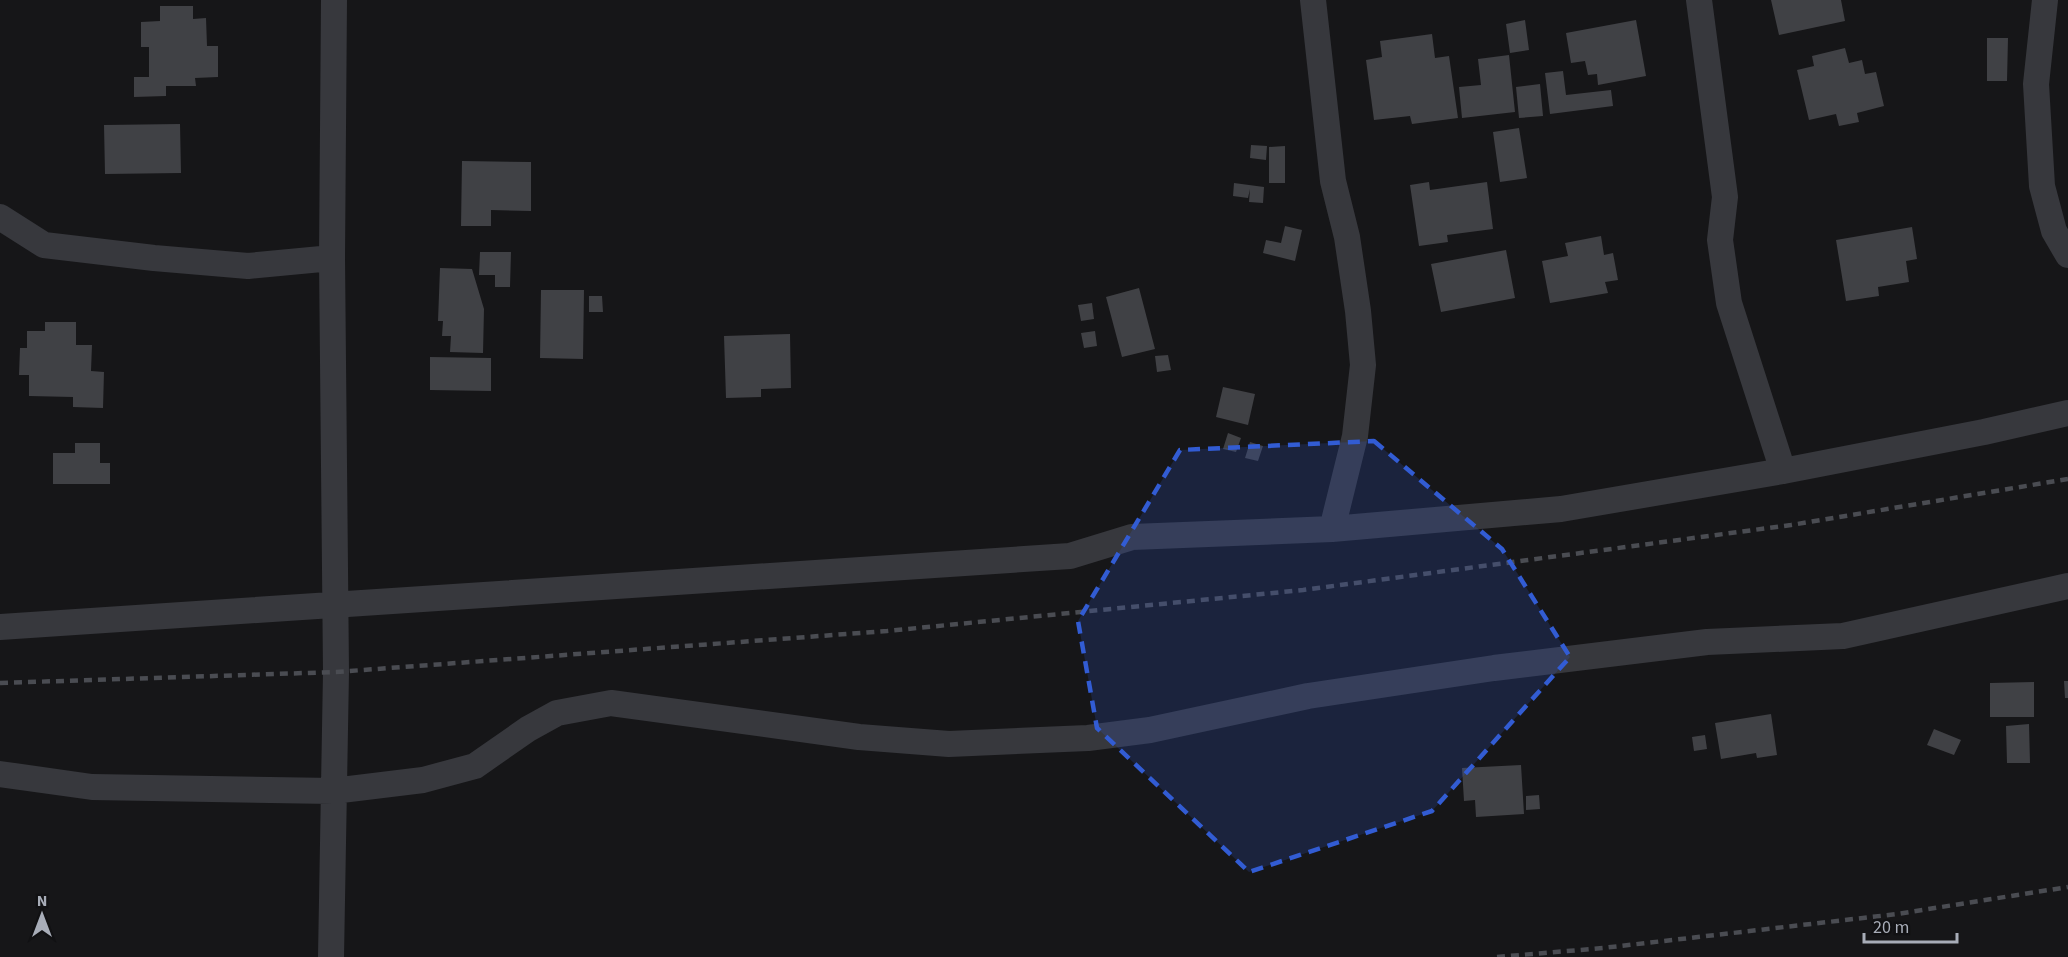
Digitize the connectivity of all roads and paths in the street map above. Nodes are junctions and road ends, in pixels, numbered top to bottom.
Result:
1 (334, 0) edge
2 (1313, 0) edge
3 (1699, 0) edge
4 (2045, 0) edge
5 (0, 217) edge
6 (2068, 255) edge
7 (332, 258) junction
8 (2068, 413) edge
9 (1783, 471) junction
10 (1332, 529) junction
11 (2068, 586) edge
12 (336, 605) junction
13 (0, 627) edge
14 (0, 774) edge
15 (333, 791) junction
16 (331, 957) edge

1 - 7 street
2 - 10 street
3 - 9 street
4 - 6 street
5 - 7 street
7 - 12 street
8 - 9 street
9 - 10 street
10 - 12 street
11 - 15 street
12 - 13 street
12 - 15 street
14 - 15 street
15 - 16 street

